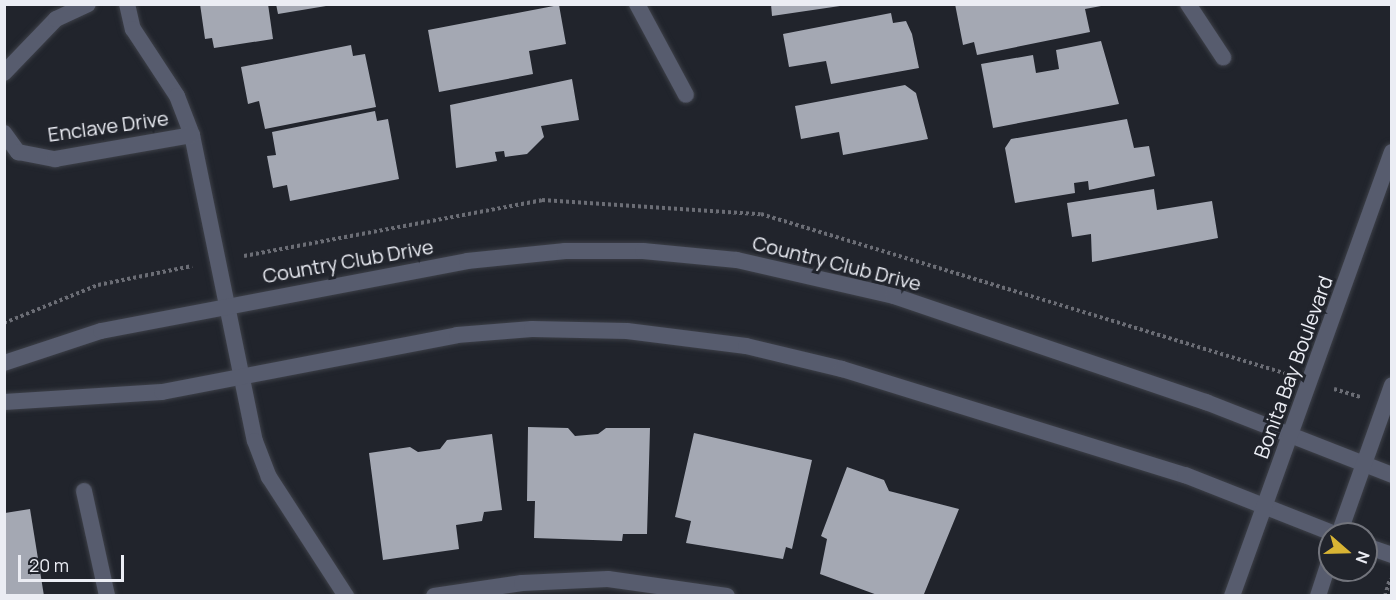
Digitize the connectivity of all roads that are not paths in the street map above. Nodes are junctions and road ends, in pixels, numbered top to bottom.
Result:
1 (88, 4) edge
2 (127, 4) edge
3 (637, 4) edge
4 (1188, 4) edge
5 (1223, 57) dead end
6 (4, 74) edge
7 (686, 95) dead end
8 (4, 133) edge
9 (192, 135) junction
10 (1392, 152) edge
11 (227, 304) junction
12 (4, 363) edge
13 (243, 375) junction
14 (1392, 385) edge
15 (4, 402) edge
16 (1291, 435) junction
17 (1365, 464) junction
18 (1392, 475) edge
19 (84, 491) dead end
20 (1264, 506) junction
21 (1342, 522) edge
22 (1318, 527) edge
23 (107, 596) edge
24 (346, 596) edge
25 (434, 596) edge
26 (727, 596) edge
27 (1232, 596) edge

1 - 6 street
2 - 9 street
3 - 7 street
4 - 5 street
8 - 9 street, Enclave Drive
9 - 11 street
10 - 16 street, Bonita Bay Boulevard
11 - 12 street, Country Club Drive
11 - 13 street
11 - 16 street, Country Club Drive
13 - 15 street
13 - 20 street
13 - 24 street
14 - 17 street
16 - 17 street, Country Club Drive
16 - 20 street, Bonita Bay Boulevard
17 - 18 street, Country Club Drive
17 - 21 street
19 - 23 street
20 - 22 street
20 - 27 street, Bonita Bay Boulevard
25 - 26 street

